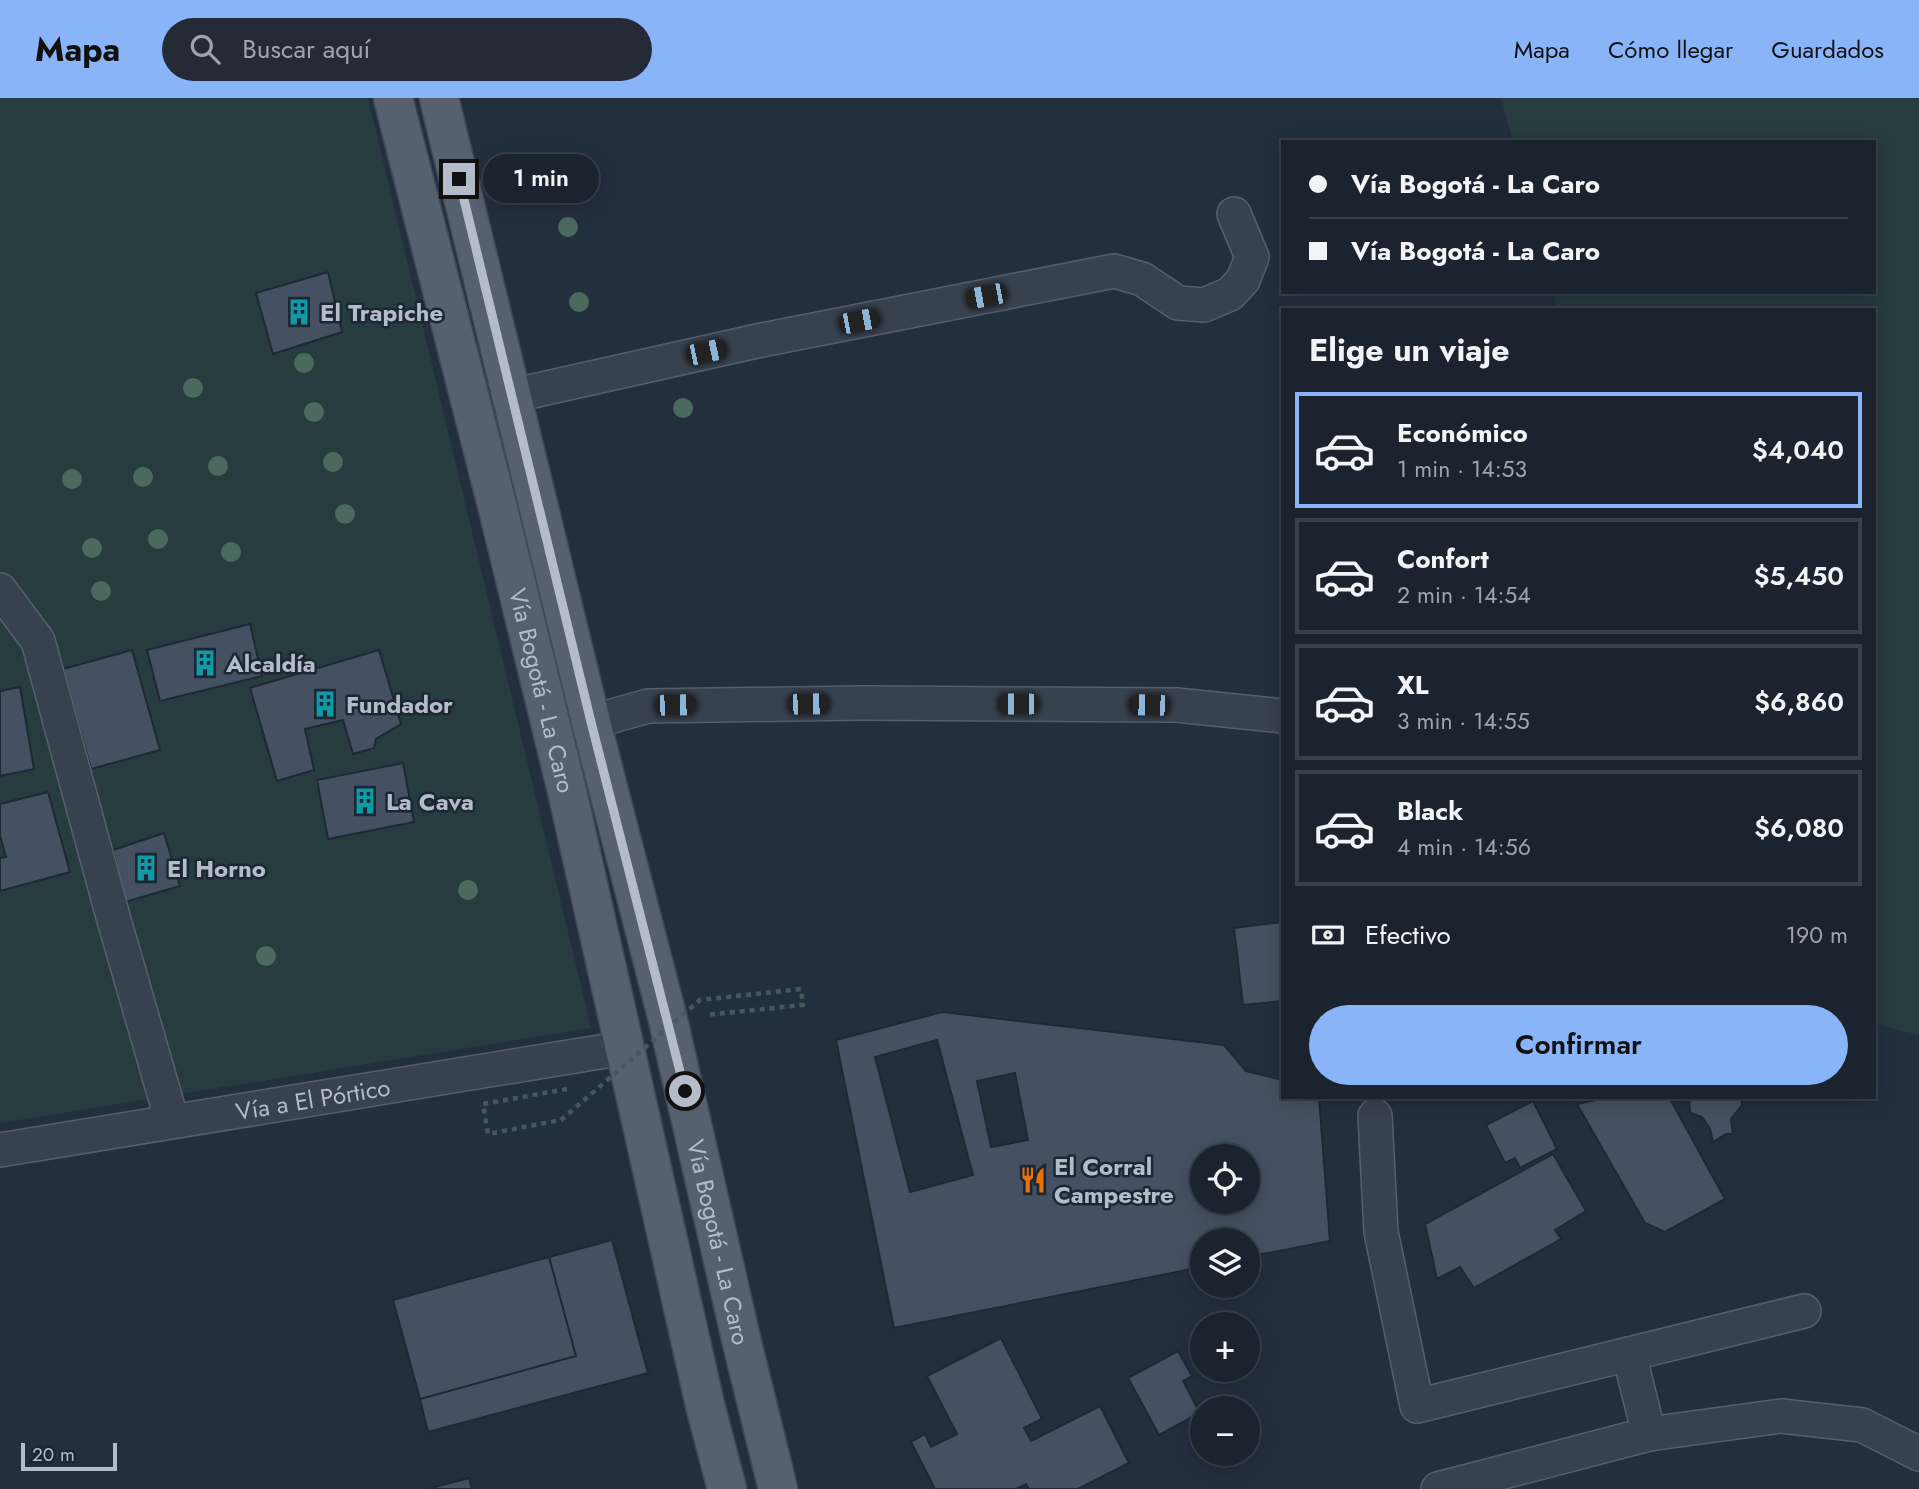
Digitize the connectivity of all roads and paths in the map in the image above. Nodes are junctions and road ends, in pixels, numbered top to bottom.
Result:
1 (393, 98) edge
2 (439, 98) edge
3 (1234, 214) dead end
4 (511, 396) junction
5 (0, 590) edge
6 (1281, 716) edge
7 (591, 722) junction
8 (705, 1015) dead end
9 (624, 1048) junction
10 (567, 1089) dead end
11 (1375, 1116) dead end
12 (172, 1121) junction
13 (0, 1150) edge
14 (1804, 1311) dead end
15 (1629, 1354) junction
16 (1649, 1434) junction
17 (1919, 1454) edge
18 (727, 1489) edge
19 (778, 1489) edge
20 (1438, 1489) edge

1 - 9 main road, Vía Bogotá - La Caro
2 - 4 main road, Vía Bogotá - La Caro
3 - 4 street
4 - 7 main road, Vía Bogotá - La Caro
5 - 12 street
6 - 7 street
7 - 19 main road, Vía Bogotá - La Caro
8 - 10 path, bridge
9 - 12 street, Vía a El Pórtico
9 - 18 main road, Vía Bogotá - La Caro
11 - 15 street
12 - 13 street, Vía a El Pórtico
14 - 15 street
15 - 16 street
16 - 17 street
16 - 20 street

